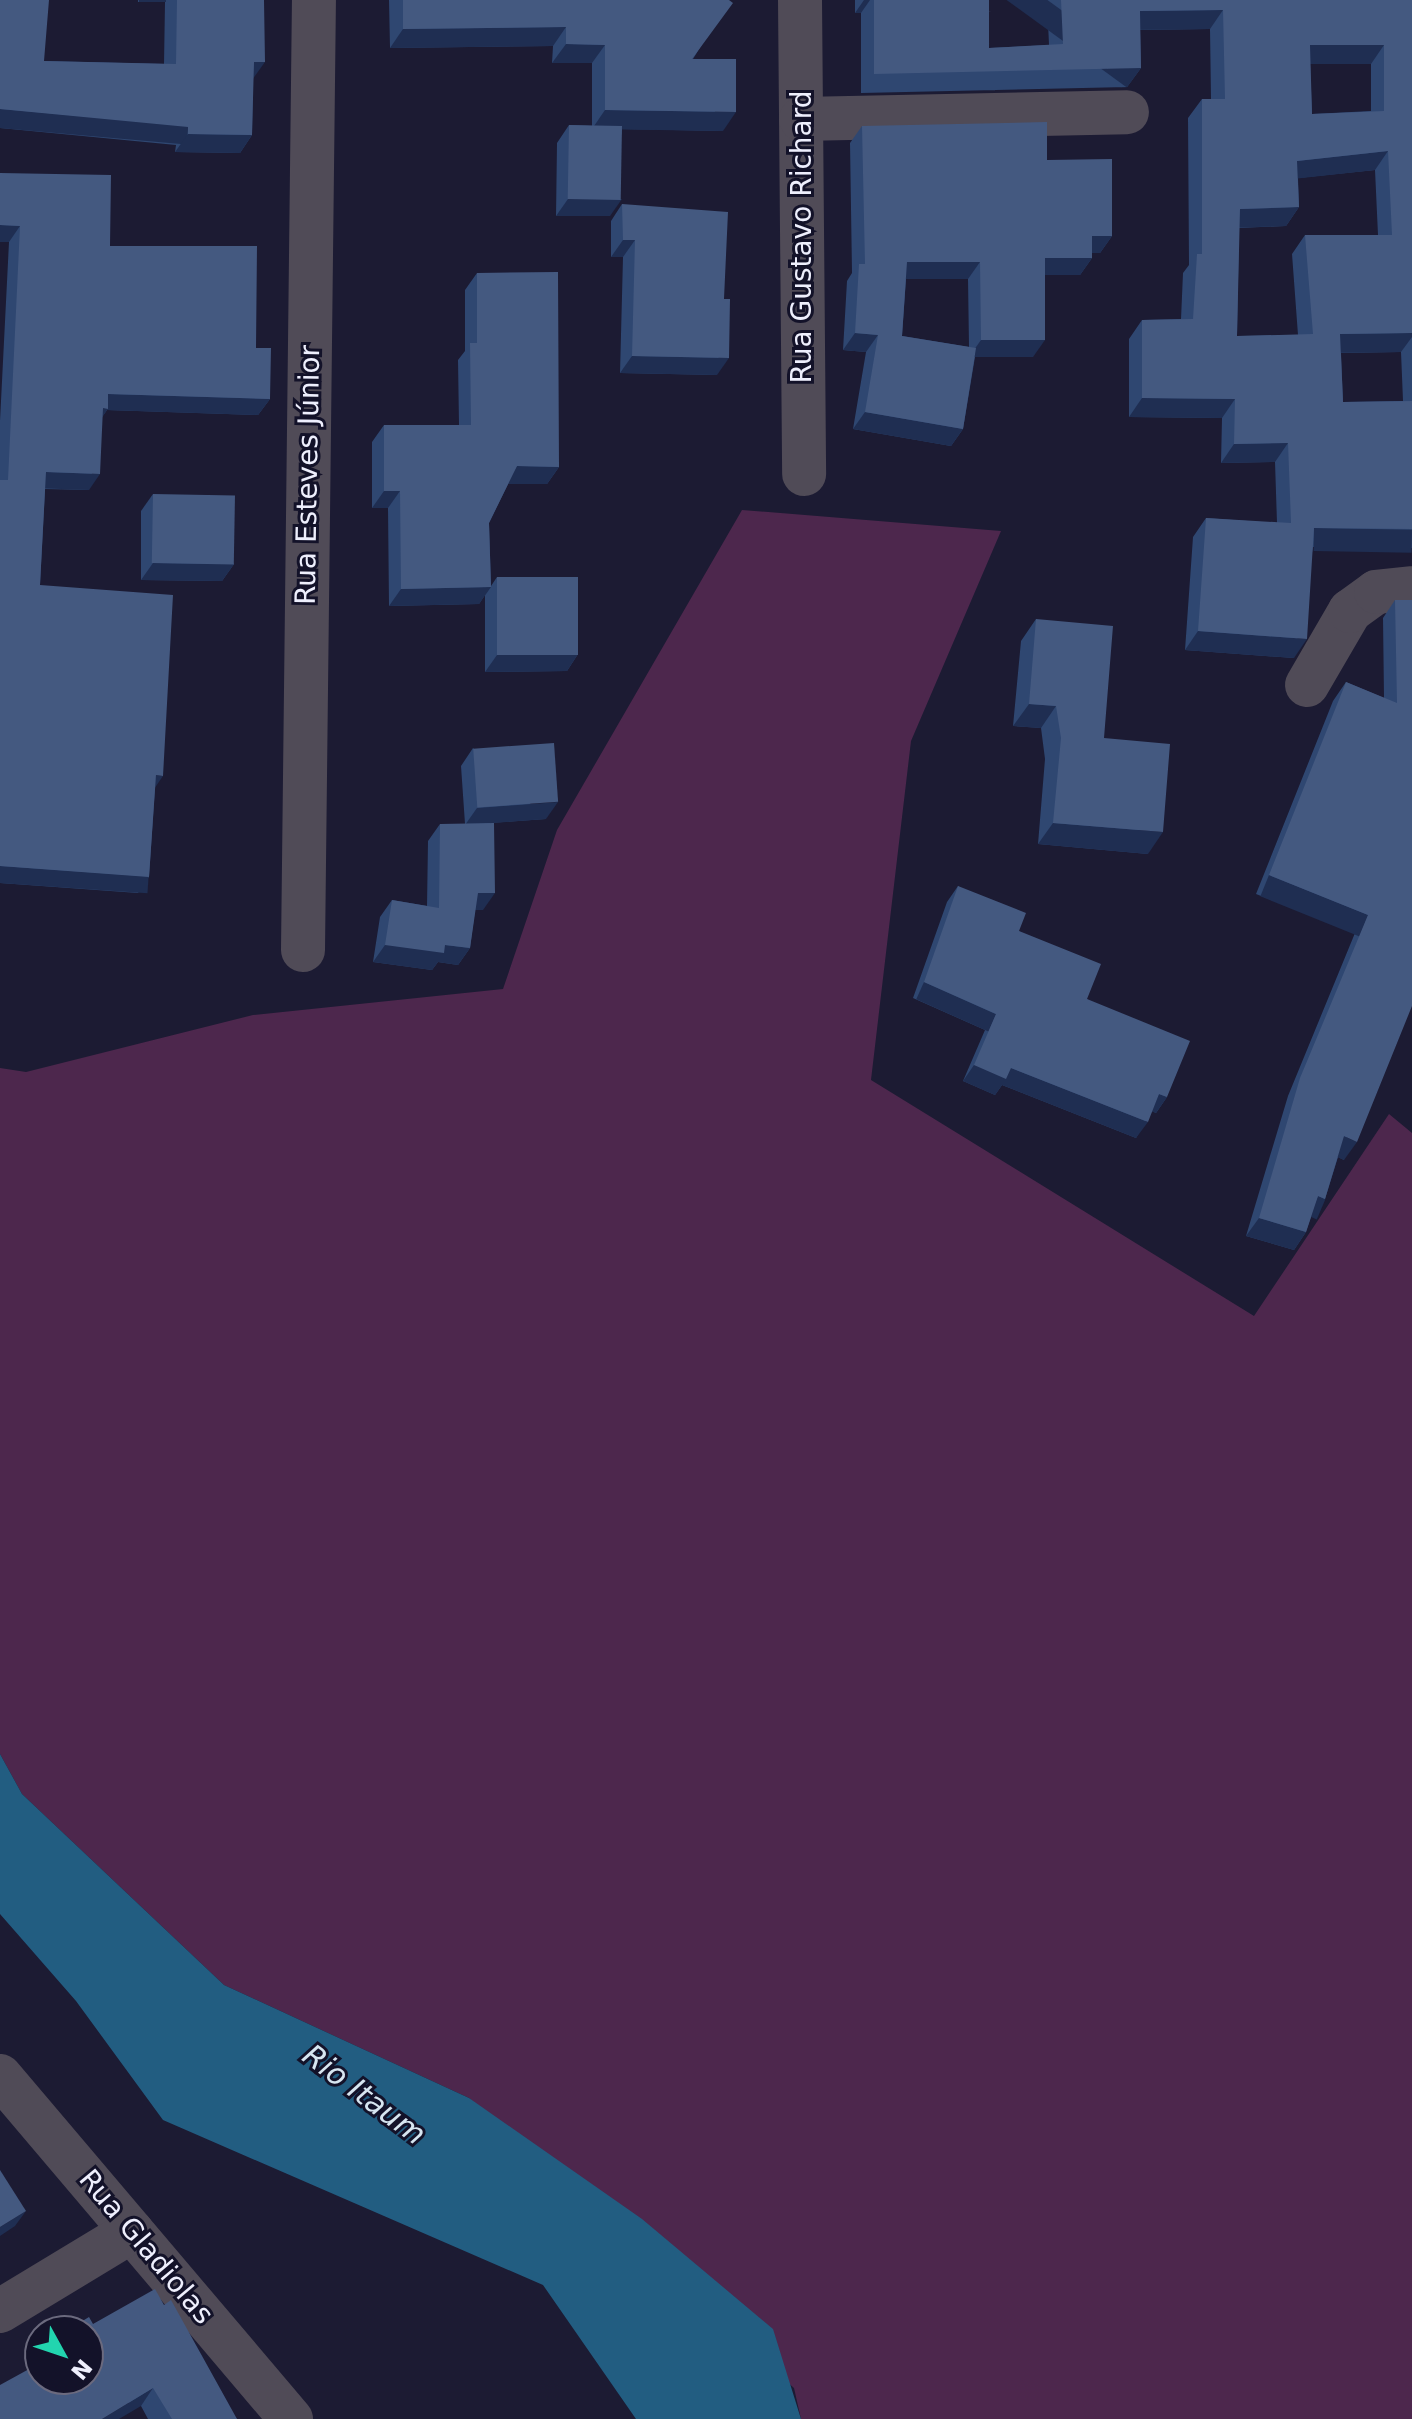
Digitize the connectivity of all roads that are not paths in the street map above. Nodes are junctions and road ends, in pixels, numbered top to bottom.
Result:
1 (314, 0) edge
2 (800, 0) edge
3 (1127, 112) dead end
4 (801, 119) junction
5 (804, 474) dead end
6 (1412, 588) edge
7 (1307, 685) dead end
8 (303, 950) dead end
9 (0, 2076) edge
10 (132, 2231) junction
11 (0, 2311) edge
12 (291, 2419) edge

1 - 8 street, Rua Esteves Júnior
2 - 4 street, Rua Gustavo Richard
3 - 4 street
4 - 5 street, Rua Gustavo Richard
6 - 7 street
9 - 10 street, Rua Gladiolas
10 - 11 street
10 - 12 street, Rua Gladiolas

